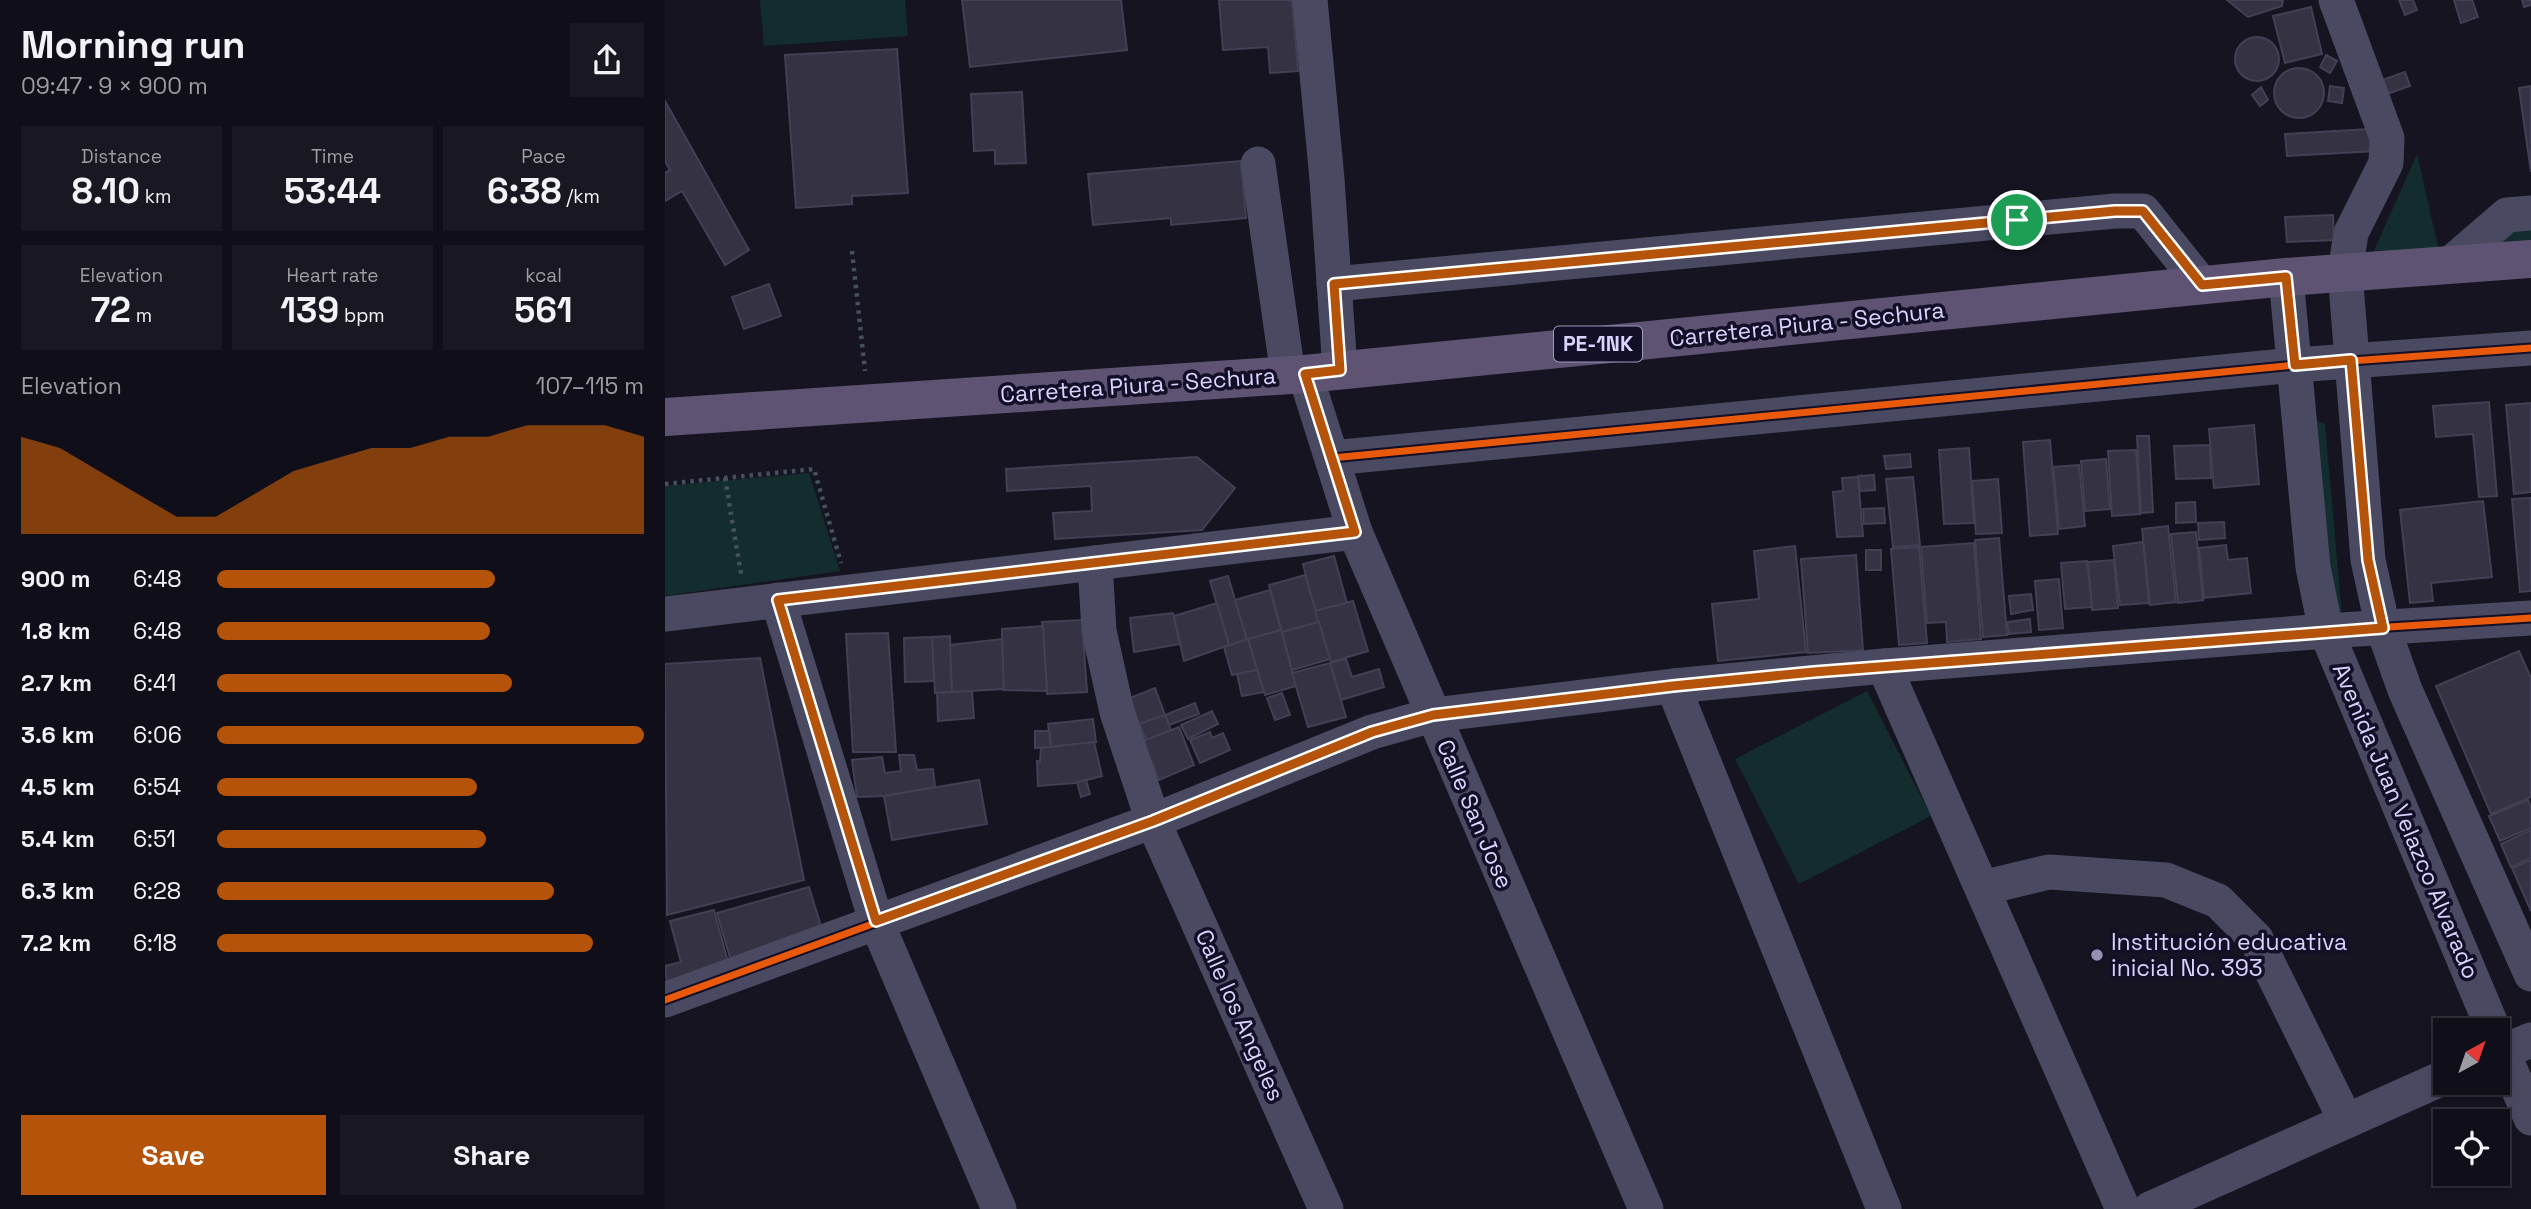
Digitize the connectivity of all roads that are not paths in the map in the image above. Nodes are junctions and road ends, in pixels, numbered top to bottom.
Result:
1 (1310, 0) edge
2 (2336, 0) edge
3 (1258, 164) dead end
4 (2531, 213) edge
5 (2531, 259) edge
6 (2449, 265) junction
7 (2345, 272) junction
8 (2286, 277) junction
9 (1334, 284) junction
10 (2202, 285) junction
11 (2531, 348) edge
12 (2351, 360) junction
13 (2295, 365) junction
14 (1311, 373) junction
15 (665, 417) edge
16 (1332, 458) junction
17 (1355, 532) junction
18 (1095, 563) junction
19 (778, 600) junction
20 (665, 614) edge
21 (2531, 618) edge
22 (2383, 628) junction
23 (2326, 631) junction
24 (1884, 666) junction
25 (1673, 686) junction
26 (1433, 715) junction
27 (1153, 821) junction
28 (1982, 888) junction
29 (876, 921) junction
30 (2531, 974) edge
31 (665, 1000) edge
32 (2493, 1018) edge
33 (2510, 1060) edge
34 (2433, 1082) edge
35 (2531, 1118) edge
36 (2346, 1121) junction
37 (999, 1209) edge
38 (1326, 1209) edge
39 (1646, 1209) edge
40 (1884, 1209) edge
41 (2123, 1209) edge
42 (2150, 1209) edge

1 - 9 street
2 - 7 street
3 - 14 street
4 - 6 street
5 - 6 main road, Carretera Piura - Sechura / PE-1NK
6 - 7 main road, Carretera Piura - Sechura / PE-1NK
7 - 8 main road, Carretera Piura - Sechura / PE-1NK
7 - 12 street
8 - 10 main road, Carretera Piura - Sechura / PE-1NK
8 - 13 street, Avenida Juan Velazco Alvarado
9 - 10 street
9 - 14 street
10 - 14 main road, Carretera Piura - Sechura / PE-1NK
11 - 12 street
12 - 13 street
12 - 22 street
13 - 16 street
13 - 23 street, Avenida Juan Velazco Alvarado
14 - 15 main road, Carretera Piura - Sechura / PE-1NK
14 - 16 street, Calle San Jose
16 - 17 street, Calle San Jose
17 - 18 street
17 - 26 street, Calle San Jose
18 - 19 street
18 - 27 street, Calle los Angeles
19 - 20 street
19 - 29 street
21 - 22 street
22 - 23 street
22 - 30 street
23 - 24 street
23 - 32 street, Avenida Juan Velazco Alvarado
24 - 25 street
24 - 28 street
25 - 26 street
25 - 40 street
26 - 27 street
26 - 39 street, Calle San Jose
27 - 29 street
27 - 38 street, Calle los Angeles
28 - 36 street
28 - 41 street
29 - 31 street
29 - 37 street
33 - 35 street, Avenida Juan Velazco Alvarado
34 - 36 street
36 - 42 street

